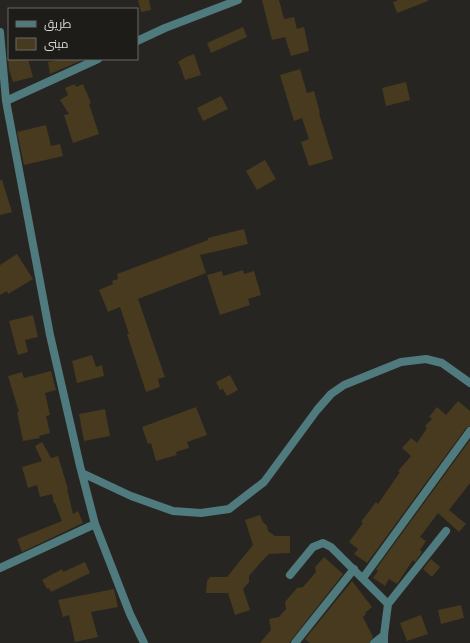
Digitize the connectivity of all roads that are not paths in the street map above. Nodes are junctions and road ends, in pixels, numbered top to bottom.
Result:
1 (238, 0) edge
2 (0, 32) edge
3 (138, 41) edge
4 (96, 60) edge
5 (6, 101) junction
6 (470, 383) edge
7 (470, 431) edge
8 (82, 473) junction
9 (95, 524) junction
10 (446, 531) dead end
11 (0, 568) edge
12 (354, 570) junction
13 (290, 575) dead end
14 (363, 578) junction
15 (388, 604) junction
16 (384, 639) edge
17 (144, 643) edge
18 (295, 643) edge
19 (374, 643) edge

1 - 3 street
2 - 5 street
4 - 5 street
5 - 8 street
6 - 8 street
7 - 14 street
8 - 9 street
9 - 11 street
9 - 17 street
10 - 15 street
12 - 13 street
12 - 14 street
12 - 18 street
14 - 15 street
15 - 16 street
16 - 19 street

